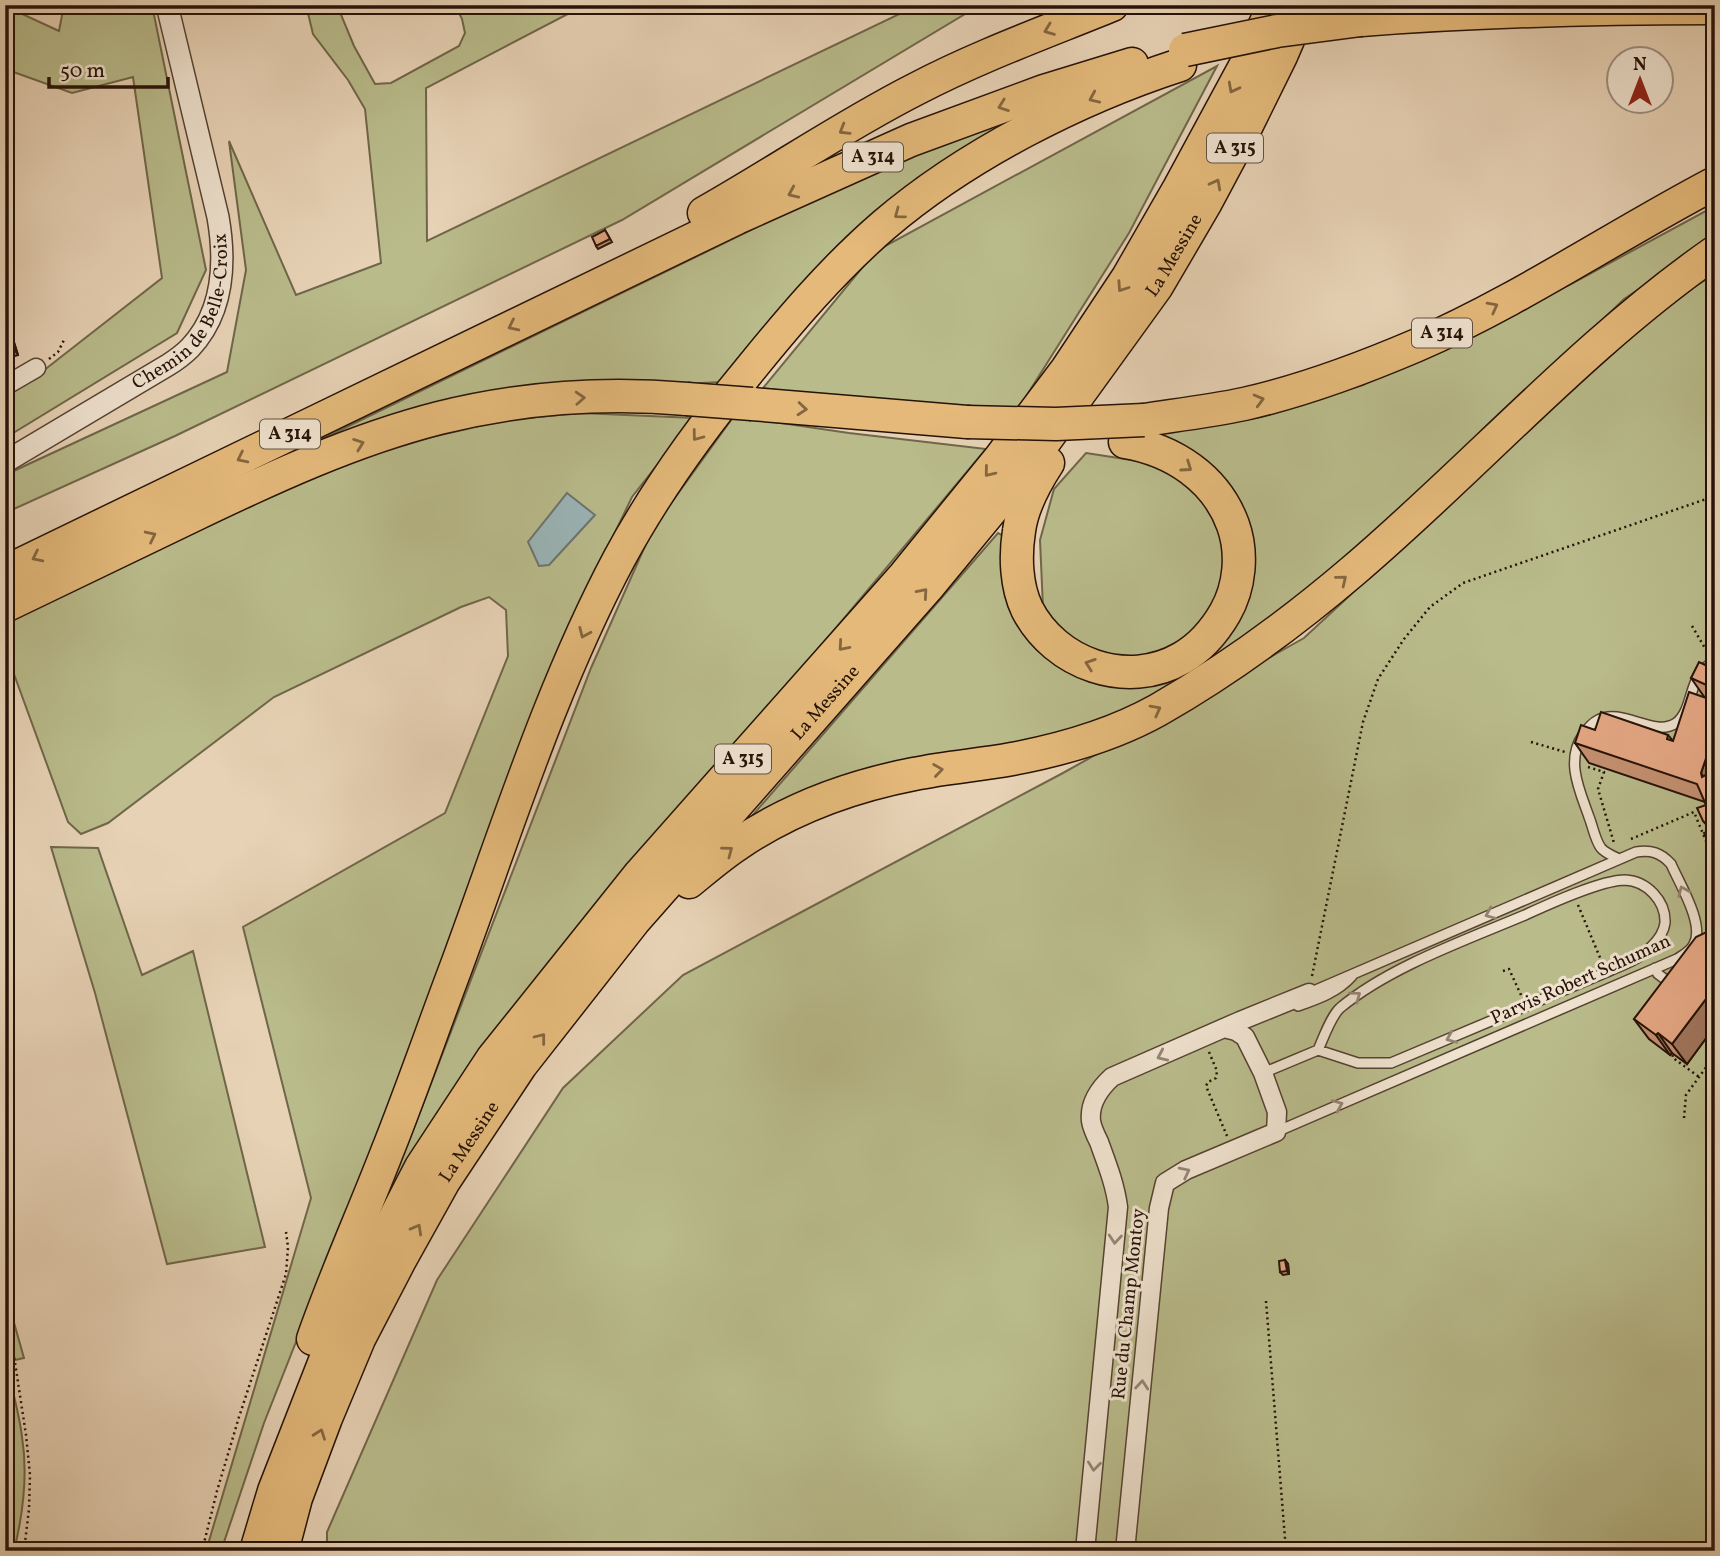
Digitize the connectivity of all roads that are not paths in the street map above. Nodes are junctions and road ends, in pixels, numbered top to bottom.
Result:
1 (167, 5) edge
2 (1112, 5) edge
3 (1274, 5) edge
4 (1303, 5) edge
5 (1715, 8) edge
6 (1183, 57) junction
7 (1715, 183) edge
8 (1715, 252) edge
9 (1157, 286) junction
10 (574, 297) junction
11 (36, 368) road end
12 (5, 386) edge
13 (1134, 431) junction
14 (5, 462) edge
15 (5, 572) edge
16 (5, 606) edge
17 (1714, 661) edge
18 (1619, 859) junction
19 (634, 921) junction
20 (1655, 968) junction
21 (1356, 972) junction
22 (1309, 993) joint
23 (1683, 993) edge
24 (1275, 1008) junction
25 (1224, 1028) junction
26 (1318, 1050) junction
27 (1263, 1073) junction
28 (1276, 1132) junction
29 (296, 1498) junction
30 (266, 1547) edge
31 (300, 1551) edge
32 (1086, 1551) edge
33 (1125, 1551) edge

1 - 14 street, Chemin de Belle-Croix
2 -> 10 highway
3 -> 30 highway, La Messine / A 315
9 -> 4 highway, La Messine / A 315
5 - 6 highway, A 314, bridge
6 -> 10 highway, A 314
6 -> 30 highway
13 -> 7 highway, A 314
19 -> 8 highway
13 -> 9 highway
19 -> 9 highway, La Messine / A 315
10 -> 15 highway, A 314
11 - 12 street
16 -> 13 highway, A 314, bridge
17 - 18 lane
20 -> 18 lane, Parvis Robert Schuman
18 -> 21 lane, Parvis Robert Schuman
29 -> 19 highway, La Messine / A 315
20 - 23 lane
28 -> 20 lane, Parvis Robert Schuman
21 - 22 lane, Parvis Robert Schuman
21 - 24 lane, Parvis Robert Schuman
22 - 24 street, Rue du Champ Montoy
24 - 25 street, Rue du Champ Montoy
25 - 27 street
25 -> 32 street, Rue du Champ Montoy
26 -> 26 lane, Parvis Robert Schuman
26 - 27 lane
27 - 28 street
33 -> 28 street, Rue du Champ Montoy
29 - 30 highway, La Messine / A 315
29 - 31 highway

